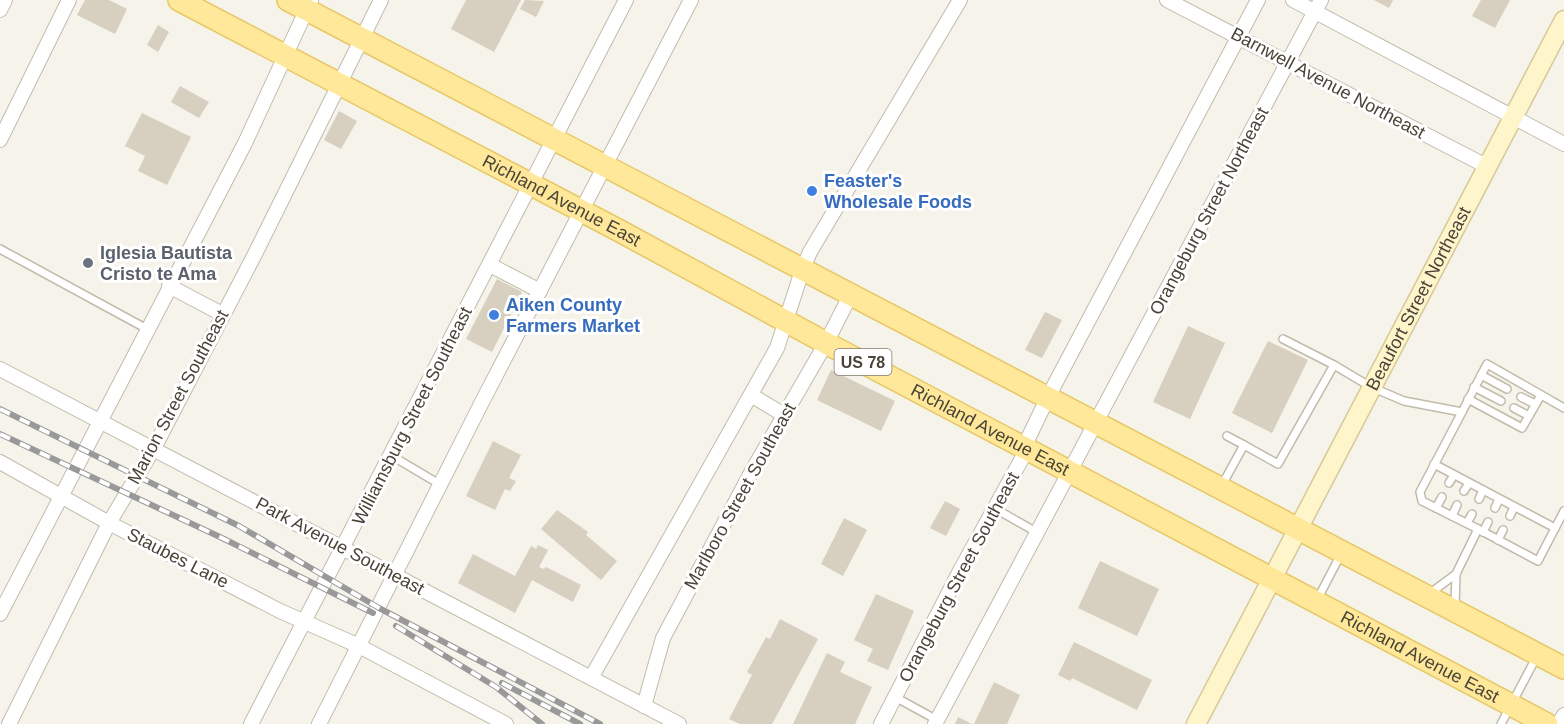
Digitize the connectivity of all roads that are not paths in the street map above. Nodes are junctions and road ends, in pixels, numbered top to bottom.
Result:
1 (5, 0) edge
2 (69, 0) edge
3 (179, 0) edge
4 (381, 0) edge
5 (627, 0) edge
6 (691, 0) edge
7 (960, 0) edge
8 (1167, 0) edge
9 (1258, 0) edge
10 (1293, 0) edge
11 (302, 3) edge
12 (1318, 6) edge
13 (0, 10) edge
14 (1564, 20) edge
15 (362, 37) junction
16 (1240, 37) junction
17 (285, 57) junction
18 (1289, 62) junction
19 (339, 85) junction
20 (1514, 116) junction
21 (555, 138) junction
22 (0, 140) edge
23 (1564, 144) edge
24 (607, 165) junction
25 (1488, 167) junction
26 (531, 185) junction
27 (583, 212) junction
28 (0, 249) edge
29 (490, 265) junction
30 (802, 268) junction
31 (169, 286) junction
32 (540, 291) junction
33 (851, 294) junction
34 (222, 314) junction
35 (786, 321) junction
36 (147, 329) junction
37 (1283, 339) dead end
38 (826, 343) junction
39 (1334, 365) junction
40 (0, 369) edge
41 (1481, 375) junction
42 (1371, 387) junction
43 (1474, 387) junction
44 (1507, 389) dead end
45 (751, 395) junction
46 (1541, 395) junction
47 (1048, 397) junction
48 (1521, 397) dead end
49 (1468, 399) junction
50 (1501, 401) dead end
51 (1536, 404) junction
52 (1514, 408) dead end
53 (1564, 408) edge
54 (1462, 412) junction
55 (784, 415) junction
56 (1529, 416) junction
57 (99, 420) junction
58 (1096, 422) junction
59 (1227, 436) dead end
60 (1244, 445) junction
61 (1024, 447) junction
62 (154, 448) junction
63 (392, 456) junction
64 (0, 462) edge
65 (1434, 464) junction
66 (1071, 471) junction
67 (1454, 475) junction
68 (1449, 483) dead end
69 (1469, 483) junction
70 (441, 485) junction
71 (1221, 487) junction
72 (1483, 490) junction
73 (1464, 491) dead end
74 (62, 496) junction
75 (1442, 497) dead end
76 (1479, 499) dead end
77 (1499, 499) junction
78 (1457, 505) dead end
79 (1514, 507) junction
80 (994, 508) junction
81 (1436, 508) junction
82 (1495, 508) dead end
83 (1564, 511) edge
84 (1472, 514) dead end
85 (1452, 516) junction
86 (1510, 516) dead end
87 (1488, 522) dead end
88 (109, 523) junction
89 (1467, 523) junction
90 (1297, 528) junction
91 (1555, 528) junction
92 (1480, 530) junction
93 (1503, 530) dead end
94 (1038, 533) junction
95 (1498, 540) junction
96 (343, 547) junction
97 (1342, 551) junction
98 (1456, 574) junction
99 (396, 575) junction
100 (1272, 577) junction
101 (1426, 596) junction
102 (1316, 602) junction
103 (1456, 611) junction
104 (0, 614) edge
105 (306, 622) junction
106 (359, 646) junction
107 (1538, 654) junction
108 (1564, 668) edge
109 (591, 678) junction
110 (895, 698) junction
111 (1511, 705) junction
112 (644, 706) junction
113 (1564, 715) edge
114 (936, 722) edge
115 (9, 724) edge
116 (251, 724) edge
117 (319, 724) edge
118 (506, 724) edge
119 (679, 724) edge
120 (881, 724) edge
121 (1196, 724) edge
122 (1501, 724) edge
123 (1547, 724) edge
124 (1559, 724) edge

1 - 13 street
2 - 22 street
3 - 17 main road, Richland Avenue East / US 78
4 - 15 street, Marion Street Southeast
5 - 21 street, Williamsburg Street Southeast
6 - 24 street
7 - 30 street
8 - 16 street, Barnwell Avenue Northeast
9 - 16 street
10 - 12 street
11 - 15 main road
11 - 17 street
12 - 18 street, Orangeburg Street Northeast
12 - 20 street
14 - 20 street, Beaufort Street Northeast
15 - 19 street, Marion Street Southeast
15 - 21 main road
16 - 18 street, Barnwell Avenue Northeast
16 - 47 street
17 - 19 main road, Richland Avenue East / US 78
17 - 31 street
18 - 25 street, Barnwell Avenue Northeast
18 - 58 street, Orangeburg Street Northeast
19 - 26 main road, Richland Avenue East / US 78
19 - 34 street, Marion Street Southeast
20 - 23 street
20 - 25 street, Beaufort Street Northeast
21 - 24 main road
21 - 26 street, Williamsburg Street Southeast
24 - 27 street
24 - 30 main road
25 - 42 street, Beaufort Street Northeast
26 - 27 main road, Richland Avenue East / US 78
26 - 29 street, Williamsburg Street Southeast
27 - 32 street
27 - 35 main road, Richland Avenue East / US 78
28 - 36 lane
29 - 32 street
29 - 63 street, Williamsburg Street Southeast
30 - 33 main road
30 - 35 street
31 - 34 street
31 - 36 street
32 - 70 street
33 - 38 street, Marlboro Street Southeast
33 - 47 main road
34 - 62 street, Marion Street Southeast
35 - 38 main road, Richland Avenue East / US 78
35 - 45 street
36 - 57 street
37 - 39 lane
38 - 55 street, Marlboro Street Southeast
38 - 61 main road, Richland Avenue East / US 78
39 - 42 lane
39 - 60 lane
40 - 57 street, Park Avenue Southeast
41 - 43 lane
41 - 44 lane
41 - 46 lane
42 - 54 lane
42 - 90 street, Beaufort Street Northeast
43 - 49 lane
43 - 50 lane
45 - 55 street
45 - 109 street
46 - 51 lane
46 - 53 lane
47 - 58 main road
47 - 61 street, Orangeburg Street Southeast
48 - 51 lane
49 - 54 lane
49 - 56 lane
51 - 56 lane
52 - 56 lane
54 - 65 lane
55 - 112 street, Marlboro Street Southeast
57 - 62 street, Park Avenue Southeast
57 - 74 street
58 - 66 street, Orangeburg Street Northeast
58 - 71 main road
59 - 60 lane
60 - 71 lane
61 - 66 main road, Richland Avenue East / US 78
61 - 80 street, Orangeburg Street Southeast
62 - 88 street, Marion Street Southeast
62 - 96 street, Park Avenue Southeast
63 - 70 lane
63 - 96 street, Williamsburg Street Southeast
64 - 74 street, Staubes Lane
65 - 67 lane
65 - 81 lane
66 - 94 street
66 - 100 main road, Richland Avenue East / US 78
67 - 68 lane
67 - 69 lane
69 - 72 lane
69 - 73 lane
70 - 99 street
71 - 90 main road
72 - 76 lane
72 - 77 lane
74 - 88 street, Staubes Lane
74 - 104 street
75 - 81 lane
77 - 79 lane
77 - 82 lane
78 - 85 lane
79 - 86 lane
79 - 91 lane
80 - 94 lane
80 - 110 street, Orangeburg Street Southeast
81 - 85 lane
83 - 91 lane
84 - 89 lane
85 - 89 lane
87 - 92 lane
88 - 105 street, Staubes Lane
88 - 115 street, Marion Street Southeast
89 - 92 lane
90 - 97 main road
90 - 100 street, Beaufort Street Northeast
91 - 95 lane
92 - 95 lane
92 - 98 lane
93 - 95 lane
94 - 114 street
96 - 99 street, Park Avenue Southeast
96 - 105 street, Williamsburg Street Southeast
97 - 101 main road
97 - 102 lane
98 - 101 lane
98 - 103 lane
99 - 106 street
99 - 109 street, Park Avenue Southeast
100 - 102 main road, Richland Avenue East / US 78
100 - 121 street, Beaufort Street Northeast
101 - 103 main road
102 - 111 main road, Richland Avenue East / US 78
103 - 107 main road
105 - 106 street, Staubes Lane
105 - 116 street, Williamsburg Street Southeast
106 - 117 street
106 - 118 street
107 - 108 main road
107 - 111 lane
109 - 112 street, Park Avenue Southeast
110 - 114 lane
110 - 120 street, Orangeburg Street Southeast
111 - 122 lane
111 - 123 main road, Richland Avenue East / US 78
112 - 119 street, Park Avenue Southeast
113 - 124 street

